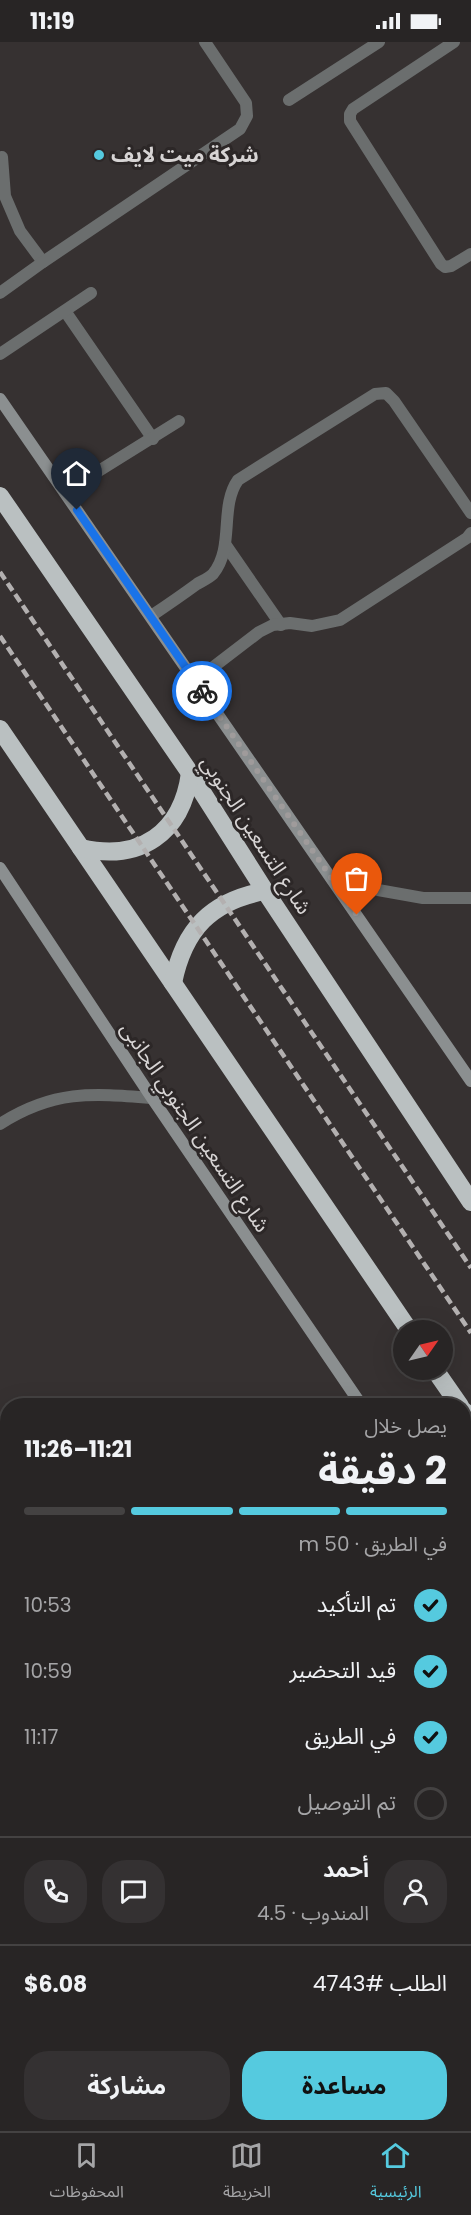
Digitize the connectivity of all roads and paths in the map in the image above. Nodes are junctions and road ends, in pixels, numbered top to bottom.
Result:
1 (205, 42) edge
2 (379, 42) edge
3 (454, 42) edge
4 (289, 99) dead end
5 (2, 158) edge
6 (471, 254) edge
7 (43, 262) junction
8 (0, 293) edge
9 (91, 293) dead end
10 (65, 311) junction
11 (0, 354) edge
12 (0, 399) edge
13 (179, 420) dead end
14 (153, 439) junction
15 (64, 492) junction
16 (0, 496) edge
17 (471, 513) edge
18 (471, 533) edge
19 (225, 544) junction
20 (151, 616) junction
21 (280, 625) junction
22 (195, 681) junction
23 (0, 729) edge
24 (190, 773) junction
25 (81, 848) junction
26 (0, 868) edge
27 (332, 878) junction
28 (265, 891) junction
29 (471, 898) edge
30 (173, 983) junction
31 (471, 1081) edge
32 (152, 1098) junction
33 (0, 1124) edge
34 (471, 1202) edge
35 (402, 1320) edge
36 (442, 1380) edge
37 (357, 1398) edge
38 (454, 1398) edge

1 - 7 street
2 - 4 street
3 - 6 street
5 - 7 street
7 - 8 street
9 - 10 street
10 - 11 street
10 - 14 street
12 - 15 street
13 - 14 street
14 - 15 street
15 - 20 street
16 - 24 highway, شارع التسعين الجنوبي
17 - 19 street
18 - 21 street
19 - 20 street
19 - 21 street
20 - 22 street
21 - 22 street
22 - 27 street
23 - 25 highway
24 - 25 highway
24 - 28 highway, شارع التسعين الجنوبي
25 - 30 highway
26 - 32 street, شارع التسعين الجنوبي الجانبى
27 - 29 street
27 - 31 street
28 - 30 highway
28 - 34 highway, شارع التسعين الجنوبي
30 - 35 highway
32 - 33 street
32 - 37 street, شارع التسعين الجنوبي الجانبى
36 - 38 highway

